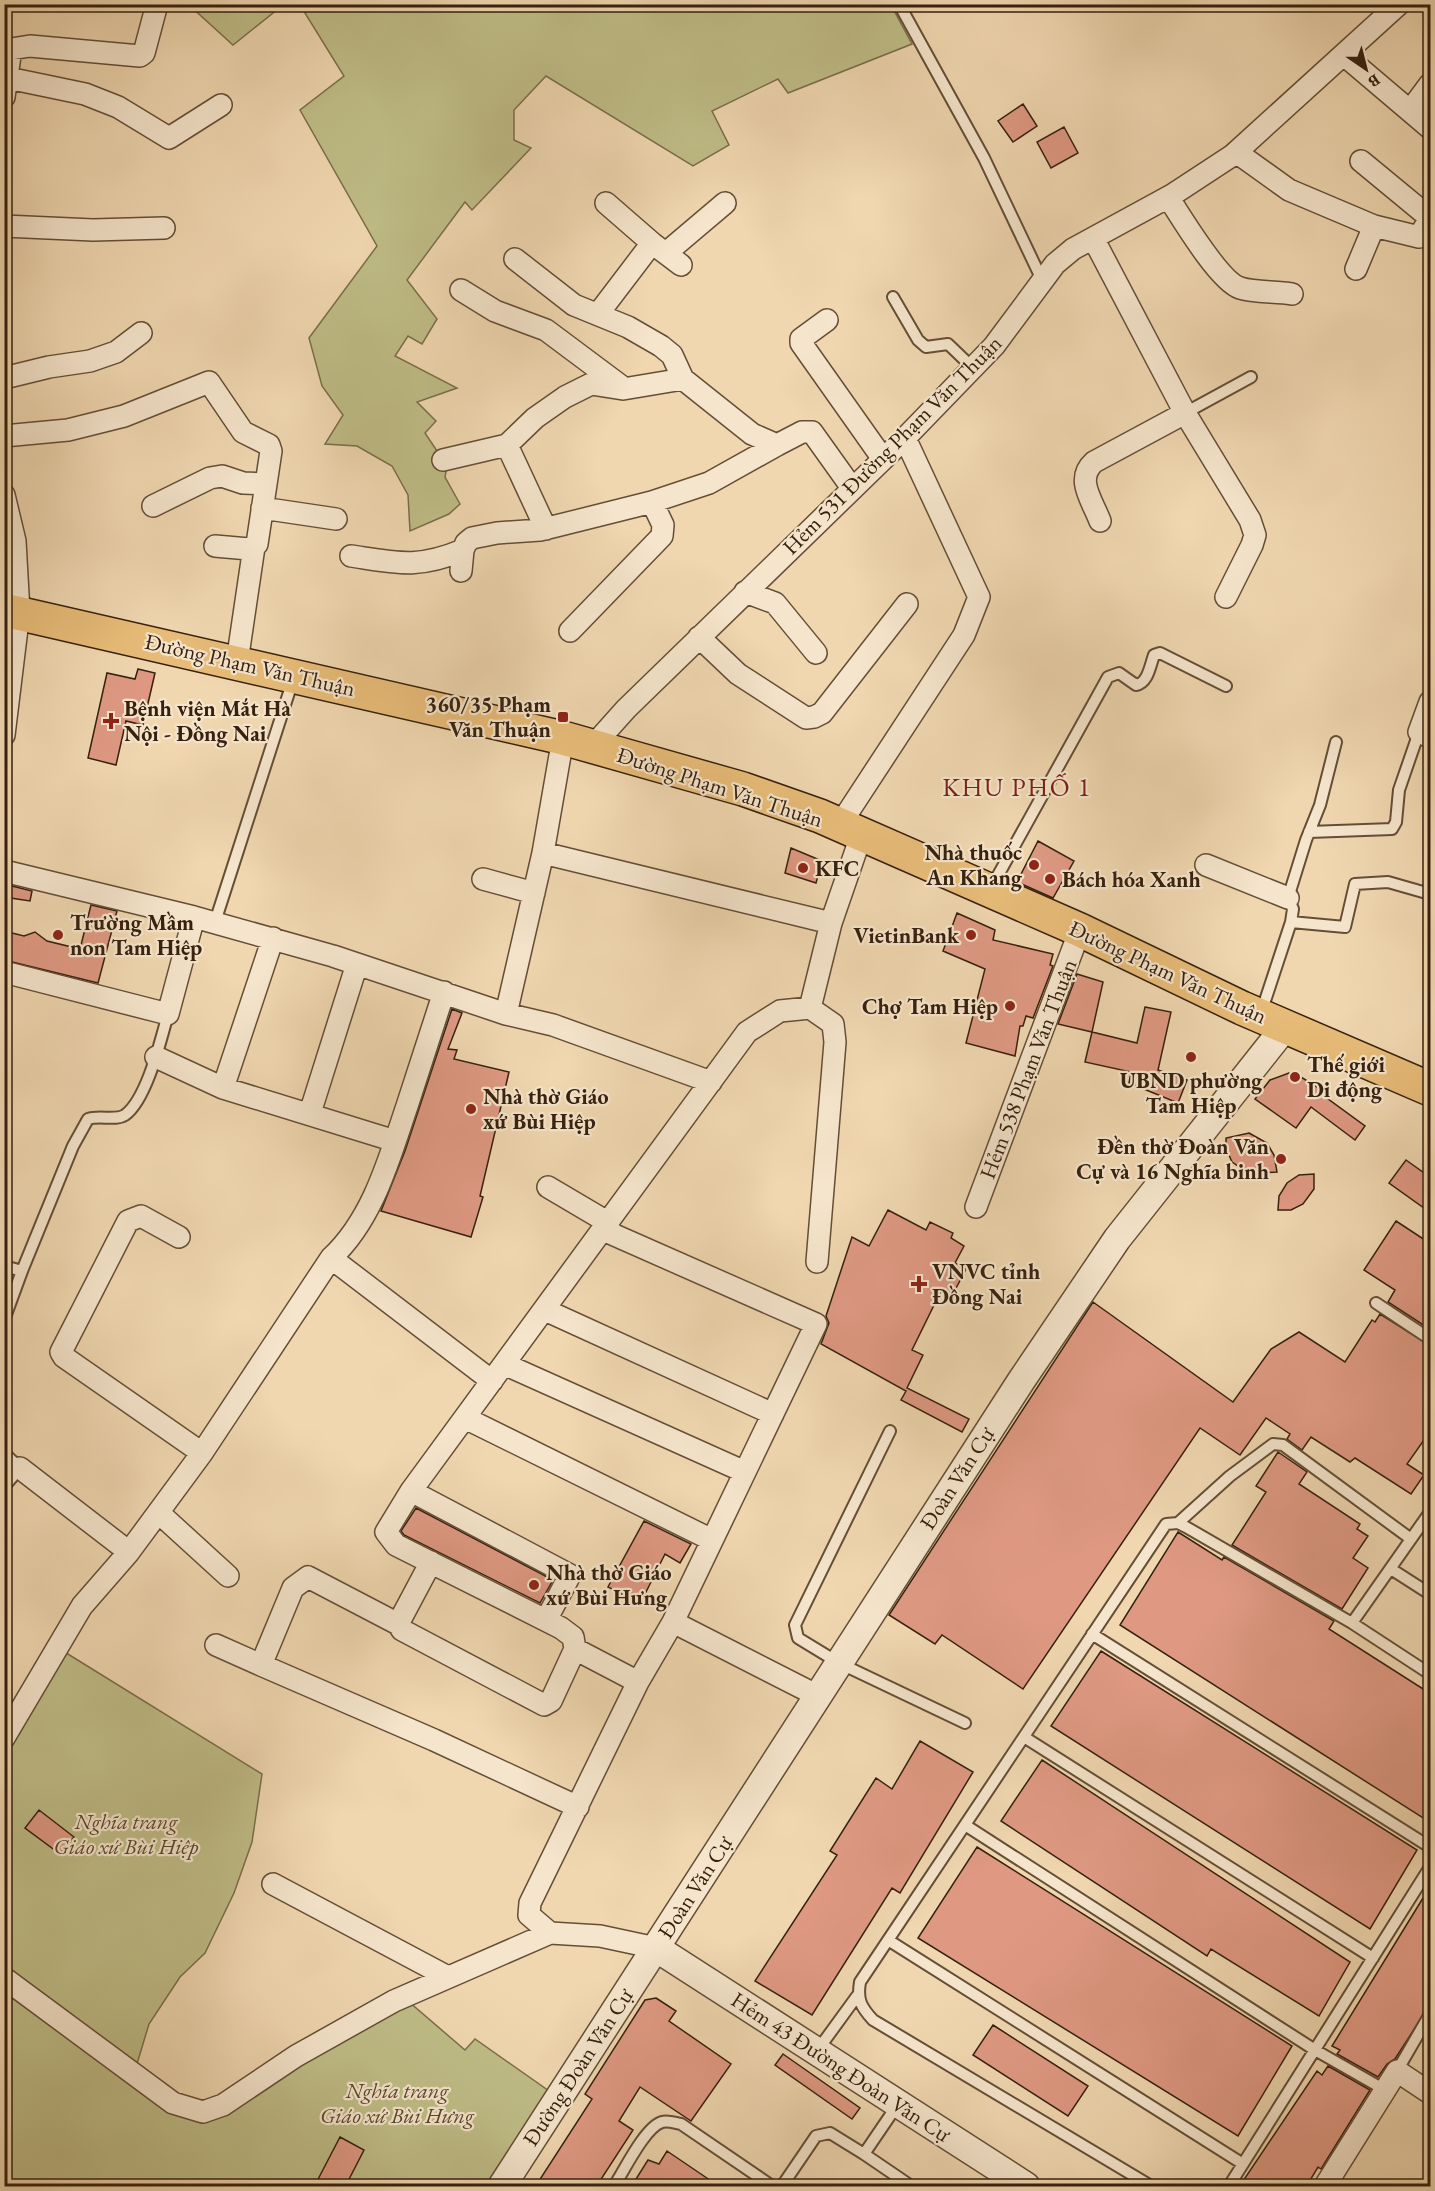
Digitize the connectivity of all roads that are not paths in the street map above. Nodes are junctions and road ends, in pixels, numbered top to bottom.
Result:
1 (157, 4) edge
2 (899, 4) edge
3 (1399, 4) edge
4 (8, 49) edge
5 (1344, 55) junction
6 (1431, 84) edge
7 (6, 87) edge
8 (221, 105) dead end
9 (1410, 111) junction
10 (1431, 128) edge
11 (1236, 152) junction
12 (1360, 160) dead end
13 (1168, 197) junction
14 (606, 203) dead end
15 (725, 203) dead end
16 (1430, 218) edge
17 (4, 226) edge
18 (1374, 226) junction
19 (164, 228) dead end
20 (1093, 238) junction
21 (1425, 241) edge
22 (666, 254) junction
23 (515, 259) dead end
24 (1356, 269) dead end
25 (1043, 282) junction
26 (461, 290) dead end
27 (1292, 294) dead end
28 (893, 297) dead end
29 (598, 314) junction
30 (827, 320) dead end
31 (141, 333) dead end
32 (973, 368) junction
33 (1251, 377) dead end
34 (4, 378) edge
35 (683, 379) junction
36 (623, 389) junction
37 (1185, 413) junction
38 (4, 436) edge
39 (904, 438) junction
40 (507, 445) junction
41 (777, 445) junction
42 (882, 459) junction
43 (443, 460) dead end
44 (266, 484) junction
45 (852, 488) junction
46 (4, 495) edge
47 (652, 502) junction
48 (153, 506) dead end
49 (262, 508) junction
50 (336, 519) dead end
51 (1100, 521) dead end
52 (546, 529) junction
53 (215, 546) dead end
54 (254, 547) junction
55 (351, 556) dead end
56 (745, 592) junction
57 (1226, 597) dead end
58 (907, 604) dead end
59 (12, 611) edge
60 (570, 631) dead end
61 (699, 637) junction
62 (816, 653) dead end
63 (237, 662) junction
64 (295, 676) junction
65 (1226, 686) dead end
66 (1431, 702) edge
67 (4, 735) edge
68 (1425, 735) edge
69 (577, 742) junction
70 (1336, 742) dead end
71 (850, 831) junction
72 (1309, 832) junction
73 (543, 853) junction
74 (1206, 865) dead end
75 (4, 871) edge
76 (483, 879) dead end
77 (989, 891) junction
78 (534, 893) junction
79 (1431, 894) edge
80 (1288, 898) junction
81 (194, 917) junction
82 (215, 922) junction
83 (1291, 922) junction
84 (831, 923) junction
85 (1080, 930) junction
86 (273, 938) junction
87 (357, 964) junction
88 (4, 972) edge
89 (444, 992) junction
90 (810, 1008) junction
91 (168, 1014) junction
92 (506, 1014) junction
93 (1273, 1021) junction
94 (156, 1058) junction
95 (711, 1082) junction
96 (224, 1088) junction
97 (1431, 1089) edge
98 (310, 1113) junction
99 (395, 1141) junction
100 (548, 1187) dead end
101 (976, 1207) dead end
102 (606, 1227) junction
103 (179, 1237) dead end
104 (331, 1258) junction
105 (818, 1262) dead end
106 (4, 1266) edge
107 (22, 1271) junction
108 (1376, 1302) dead end
109 (545, 1310) junction
110 (4, 1320) edge
111 (1431, 1339) edge
112 (498, 1372) junction
113 (773, 1414) junction
114 (465, 1418) junction
115 (890, 1431) dead end
116 (202, 1453) junction
117 (4, 1454) edge
118 (20, 1468) junction
119 (745, 1472) junction
120 (4, 1487) edge
121 (411, 1491) junction
122 (1431, 1512) edge
123 (159, 1513) junction
124 (1178, 1523) junction
125 (1411, 1539) junction
126 (712, 1540) junction
127 (129, 1552) junction
128 (431, 1562) junction
129 (1391, 1569) junction
130 (228, 1576) dead end
131 (1431, 1594) edge
132 (546, 1620) junction
133 (673, 1622) junction
134 (398, 1623) junction
135 (1352, 1623) junction
136 (1092, 1634) junction
137 (216, 1645) dead end
138 (575, 1649) junction
139 (839, 1663) junction
140 (261, 1665) junction
141 (1431, 1674) edge
142 (638, 1682) junction
143 (818, 1695) junction
144 (965, 1723) dead end
145 (1024, 1737) junction
146 (4, 1738) edge
147 (578, 1807) junction
148 (965, 1824) junction
149 (1431, 1847) edge
150 (1431, 1867) edge
151 (273, 1884) dead end
152 (550, 1933) junction
153 (888, 1940) junction
154 (656, 1948) junction
155 (1373, 1958) junction
156 (448, 1977) junction
157 (4, 1978) edge
158 (857, 1996) junction
159 (1431, 2014) edge
160 (1315, 2050) junction
161 (817, 2052) junction
162 (1397, 2071) junction
163 (1385, 2090) junction
164 (1431, 2093) edge
165 (898, 2104) junction
166 (864, 2154) junction
167 (1243, 2164) junction
168 (502, 2187) edge
169 (614, 2187) edge
170 (772, 2187) edge
171 (782, 2187) edge
172 (910, 2187) edge
173 (1026, 2187) edge
174 (1151, 2187) edge
175 (1229, 2187) edge
176 (1325, 2187) edge

1 - 4 street
2 - 25 lane
3 - 5 street, Hẻm 531 Đường Phạm Văn Thuận
4 - 7 street
5 - 9 street
5 - 11 street, Hẻm 531 Đường Phạm Văn Thuận
6 - 9 street
7 - 8 street
9 - 10 street
11 - 13 street, Hẻm 531 Đường Phạm Văn Thuận
11 - 18 street
12 - 16 street
13 - 20 street, Hẻm 531 Đường Phạm Văn Thuận
13 - 27 street
14 - 22 street
15 - 22 street
16 - 21 street
17 - 19 street
18 - 21 street
18 - 24 street
20 - 25 street, Hẻm 531 Đường Phạm Văn Thuận
20 - 37 street
22 - 29 street
23 - 29 street
25 - 32 street, Hẻm 531 Đường Phạm Văn Thuận
26 - 36 street
28 - 32 lane
29 - 35 street
30 - 42 street
31 - 34 street
32 - 39 street, Hẻm 531 Đường Phạm Văn Thuận
33 - 37 lane
35 - 36 street
35 - 41 street
36 - 40 street
37 - 51 street
37 - 57 street
38 - 44 street
39 - 42 street, Hẻm 531 Đường Phạm Văn Thuận
39 - 71 street
40 - 43 street
40 - 52 street
41 - 45 street
41 - 47 street
42 - 45 street, Hẻm 531 Đường Phạm Văn Thuận
44 - 48 street
44 - 49 street
45 - 56 street, Hẻm 531 Đường Phạm Văn Thuận
46 - 59 street
47 - 52 street
47 - 60 street
49 - 50 street
49 - 54 street
52 - 55 street
53 - 54 street
54 - 63 street
56 - 61 street, Hẻm 531 Đường Phạm Văn Thuận
56 - 62 street
58 - 61 street
59 - 63 main road, Đường Phạm Văn Thuận
59 - 67 street
61 - 69 street, Hẻm 531 Đường Phạm Văn Thuận
63 - 64 main road, Đường Phạm Văn Thuận
64 - 69 main road, Đường Phạm Văn Thuận
64 - 82 lane
65 - 77 lane
66 - 68 street
68 - 72 lane
69 - 71 main road, Đường Phạm Văn Thuận
69 - 73 street
70 - 72 lane
71 - 77 main road, Đường Phạm Văn Thuận
71 - 84 street
72 - 80 lane
73 - 78 street
73 - 84 street
74 - 80 street
75 - 81 street
76 - 78 street
77 - 85 main road, Đường Phạm Văn Thuận
78 - 92 street
79 - 83 lane
80 - 83 lane
81 - 82 street
81 - 91 street
82 - 86 street
83 - 93 lane
84 - 90 street
85 - 93 main road, Đường Phạm Văn Thuận
85 - 101 street, Hẻm 538 Phạm Văn Thuận
86 - 87 street
86 - 96 street
87 - 89 street
87 - 98 street
88 - 91 street
89 - 92 street
89 - 99 street
90 - 95 street
90 - 105 street
91 - 94 lane
92 - 95 street
93 - 97 main road, Đường Phạm Văn Thuận
93 - 139 street, Đoàn Văn Cự
94 - 96 street
94 - 107 lane
95 - 102 street
96 - 98 street
98 - 99 street
99 - 104 street
100 - 102 street
102 - 109 street
102 - 113 street
103 - 116 street
104 - 112 street
104 - 116 street
106 - 107 lane
107 - 110 lane
108 - 111 lane
109 - 112 street
109 - 113 street
112 - 114 street
112 - 119 street
113 - 119 street
114 - 121 street
114 - 126 street
115 - 139 lane
116 - 123 street
117 - 118 lane
118 - 120 lane
118 - 127 street
119 - 126 street
121 - 128 street
121 - 132 street
122 - 125 lane
123 - 127 street
123 - 130 street
124 - 125 lane
124 - 135 lane
124 - 136 lane
125 - 129 lane
126 - 133 street
127 - 146 street
128 - 132 street
128 - 134 street
129 - 131 lane
129 - 135 lane
132 - 138 street
133 - 142 street
133 - 143 street
134 - 138 street
134 - 140 street
135 - 141 lane
136 - 145 lane
136 - 149 lane
137 - 140 street
138 - 142 street
139 - 143 street, Đoàn Văn Cự
139 - 144 lane
140 - 147 street
142 - 147 street
143 - 154 street, Đoàn Văn Cự
145 - 148 lane
145 - 155 lane
147 - 152 street
148 - 153 lane
148 - 160 lane
150 - 155 lane
151 - 156 street
152 - 154 street
152 - 156 street
153 - 158 lane
153 - 167 lane
154 - 161 street, Hẻm 43 Đường Đoàn Văn Cự
154 - 168 street, Đường Đoàn Văn Cự
155 - 160 lane
156 - 157 street
158 - 161 lane
158 - 174 lane
159 - 162 lane
160 - 163 lane
160 - 167 lane
161 - 165 street, Hẻm 43 Đường Đoàn Văn Cự
162 - 163 street
162 - 164 street
163 - 176 street
165 - 166 lane
165 - 173 street, Hẻm 43 Đường Đoàn Văn Cự
166 - 171 lane
166 - 172 lane
167 - 175 lane
169 - 170 lane

